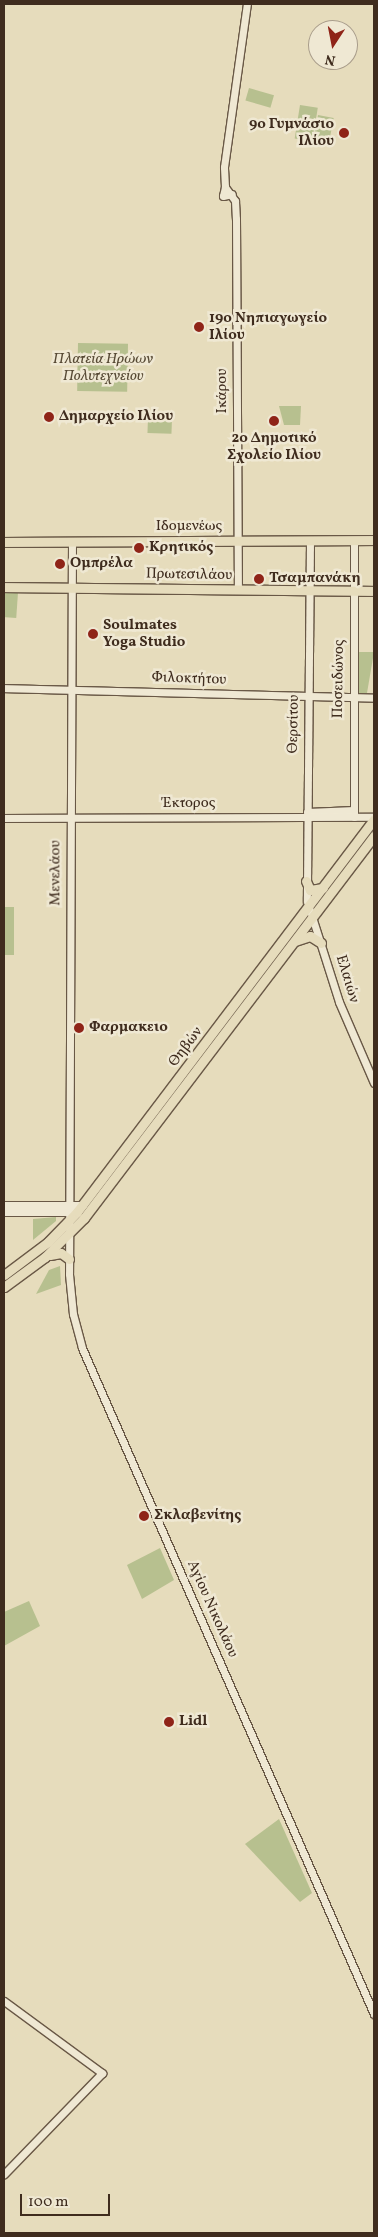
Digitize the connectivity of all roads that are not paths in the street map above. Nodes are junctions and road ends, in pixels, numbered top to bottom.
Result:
1 (247, 4) edge
2 (354, 540) junction
3 (374, 540) edge
4 (238, 541) junction
5 (310, 541) junction
6 (4, 542) edge
7 (72, 542) junction
8 (4, 587) edge
9 (71, 587) junction
10 (238, 589) junction
11 (309, 590) junction
12 (354, 591) junction
13 (374, 591) edge
14 (4, 688) edge
15 (70, 689) junction
16 (308, 696) junction
17 (352, 698) junction
18 (374, 698) edge
19 (354, 814) junction
20 (307, 815) junction
21 (4, 818) edge
22 (70, 818) junction
23 (374, 818) edge
24 (374, 836) edge
25 (306, 881) junction
26 (323, 888) junction
27 (310, 913) junction
28 (292, 943) junction
29 (321, 943) junction
30 (374, 1083) edge
31 (4, 1205) edge
32 (4, 1212) edge
33 (76, 1212) junction
34 (71, 1233) junction
35 (45, 1257) junction
36 (69, 1259) junction
37 (4, 1275) edge
38 (4, 1287) edge
39 (4, 2001) edge
40 (374, 2014) edge
41 (4, 2174) edge

1 - 4 street, Ικάρου
2 - 3 main road, Ιδομενέως
2 - 5 main road, Ιδομενέως
2 - 12 street, Ποσειδώνος
4 - 5 main road, Ιδομενέως
4 - 7 main road, Ιδομενέως
4 - 10 street, Ικάρου
5 - 11 street, Θερσίτου
6 - 7 main road, Ιδομενέως
7 - 9 street, Μενελάου
8 - 9 main road, Πρωτεσιλάου
9 - 10 main road, Πρωτεσιλάου
9 - 15 street, Μενελάου
10 - 11 main road, Πρωτεσιλάου
11 - 12 main road, Πρωτεσιλάου
11 - 16 street, Θερσίτου
12 - 13 main road, Πρωτεσιλάου
12 - 17 street, Ποσειδώνος
14 - 15 street, Φιλοκτήτου
15 - 16 street, Φιλοκτήτου
15 - 22 street, Μενελάου
16 - 17 street, Φιλοκτήτου
16 - 20 street, Θερσίτου
17 - 18 street, Φιλοκτήτου
17 - 19 street, Ποσειδώνος
19 - 20 street, Έκτορος
19 - 23 street, Έκτορος
20 - 22 street, Έκτορος
20 - 25 street, Θερσίτου
21 - 22 street, Έκτορος
22 - 33 street, Μενελάου
23 - 26 main road, Θηβών
24 - 27 main road, Θηβών
25 - 26 main road
25 - 27 street, Θερσίτου
26 - 27 main road, Θηβών
27 - 28 main road, Θηβών
27 - 29 street, Ελαιών
27 - 33 main road, Θηβών
28 - 29 main road
28 - 33 main road, Θηβών
29 - 30 street, Ελαιών
31 - 33 street
32 - 33 street
33 - 34 main road, Θηβών
33 - 37 main road, Θηβών
34 - 35 main road, Θηβών
34 - 36 street, Αγίου Νικολάου
35 - 36 main road
35 - 38 main road, Θηβών
36 - 40 street, Αγίου Νικολάου
39 - 41 street

